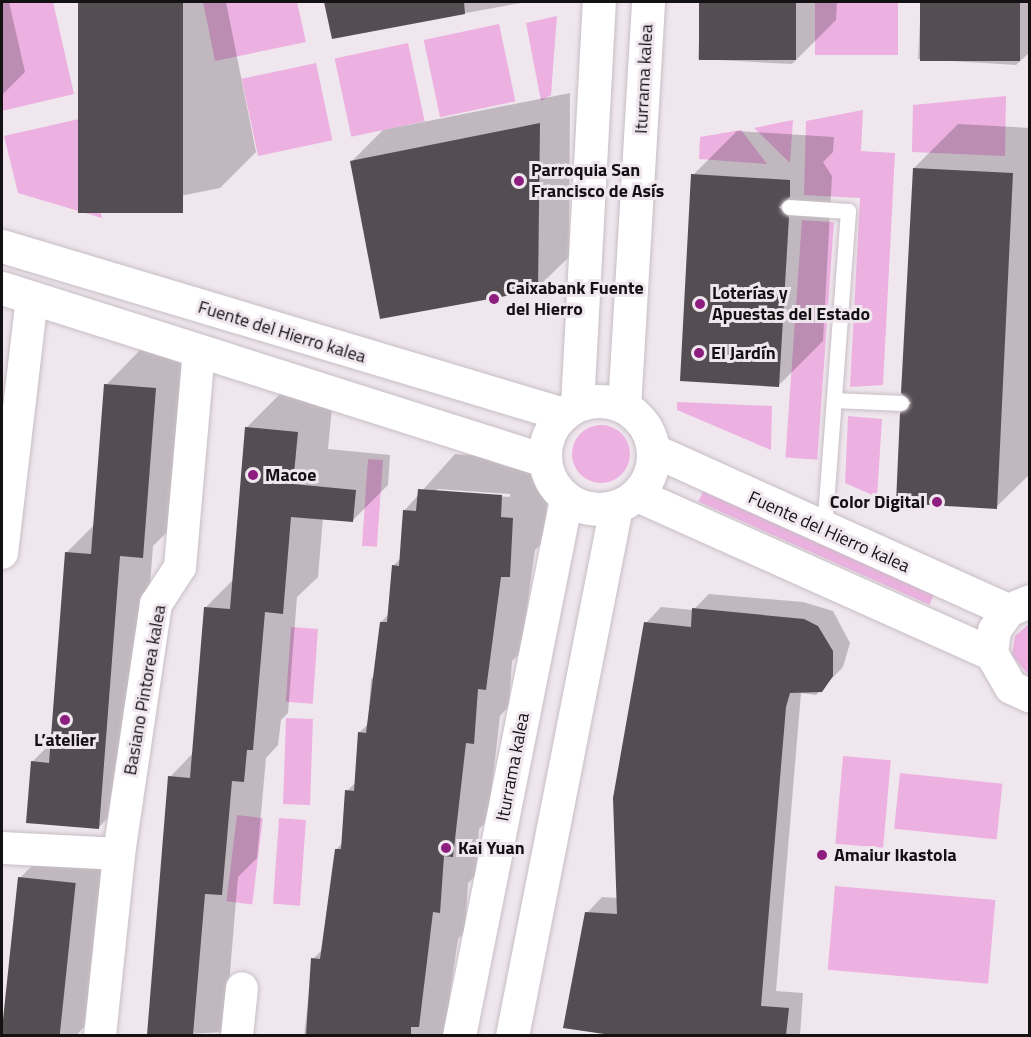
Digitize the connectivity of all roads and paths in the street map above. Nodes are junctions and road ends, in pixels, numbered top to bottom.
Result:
1 (599, 2) edge
2 (648, 2) edge
3 (789, 207) dead end
4 (2, 246) edge
5 (2, 288) edge
6 (32, 298) junction
7 (199, 351) junction
8 (835, 400) junction
9 (901, 403) dead end
10 (624, 407) junction
11 (570, 410) junction
12 (653, 450) junction
13 (544, 459) junction
14 (566, 499) junction
15 (626, 501) junction
16 (824, 528) junction
17 (2, 553) edge
18 (1019, 605) edge
19 (991, 653) junction
20 (1029, 696) edge
21 (2, 848) edge
22 (119, 854) junction
23 (242, 988) dead end
24 (100, 1035) edge
25 (237, 1035) edge
26 (459, 1035) edge
27 (512, 1035) edge

1 - 11 main road
2 - 10 main road, Iturrama kalea
3 - 8 lane
4 - 11 main road, Fuente del Hierro kalea
5 - 6 main road
6 - 7 main road
6 - 17 street
7 - 13 main road
7 - 22 street, Basiano Pintorea kalea
8 - 9 lane
8 - 16 lane
10 - 11 main road
10 - 12 main road
11 - 13 main road
12 - 15 main road
12 - 16 main road, Fuente del Hierro kalea
13 - 14 main road
14 - 15 main road
14 - 26 main road, Iturrama kalea
15 - 19 main road
15 - 27 main road
16 - 18 main road, Fuente del Hierro kalea
18 - 19 main road
19 - 20 main road
21 - 22 street
22 - 24 street, Basiano Pintorea kalea
23 - 25 street

